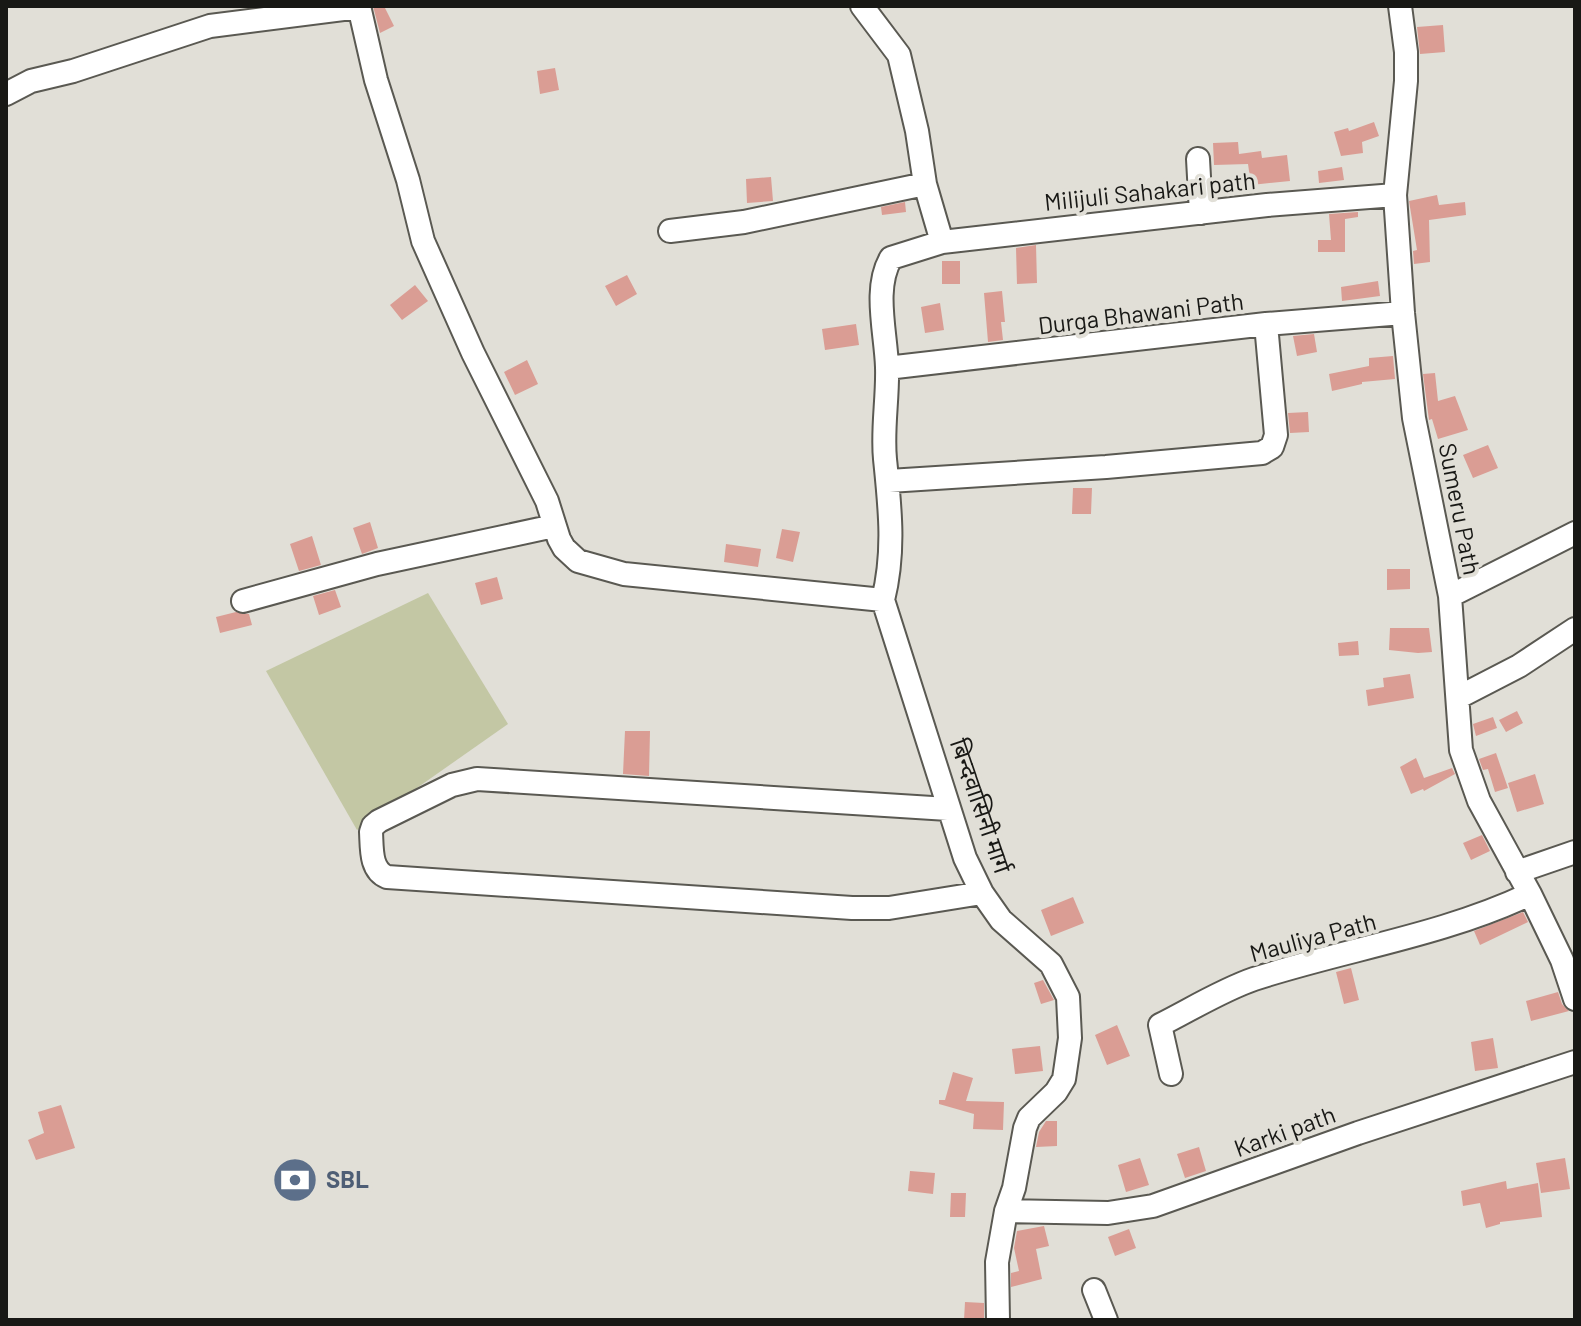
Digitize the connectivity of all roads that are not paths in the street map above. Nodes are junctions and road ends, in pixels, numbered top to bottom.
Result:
1 (359, 6) edge
2 (862, 6) edge
3 (1400, 6) edge
4 (6, 94) edge
5 (1198, 159) dead end
6 (925, 184) junction
7 (1395, 195) junction
8 (1201, 213) junction
9 (670, 231) dead end
10 (942, 242) junction
11 (1403, 313) junction
12 (1266, 324) junction
13 (887, 368) junction
14 (889, 481) junction
15 (554, 526) junction
16 (1575, 533) edge
17 (1450, 596) junction
18 (883, 600) junction
19 (243, 601) dead end
20 (1575, 629) edge
21 (1459, 697) junction
22 (948, 809) junction
23 (1575, 852) edge
24 (1517, 872) junction
25 (982, 893) junction
26 (1530, 894) junction
27 (1575, 999) edge
28 (1575, 1062) edge
29 (1171, 1074) dead end
30 (1006, 1211) junction
31 (1094, 1290) dead end
32 (998, 1320) edge
33 (1106, 1320) edge

1 - 4 street
1 - 15 street
2 - 6 street
3 - 7 street, Sumeru Path
5 - 8 street
6 - 9 street
6 - 10 street
7 - 8 street, Milijuli Sahakari path
7 - 11 street, Sumeru Path
8 - 10 street, Milijuli Sahakari path
10 - 13 street, Milijuli Sahakari path
11 - 12 street, Durga Bhawani Path
11 - 17 street, Sumeru Path
12 - 13 street, Durga Bhawani Path
12 - 14 street
13 - 14 street
14 - 18 street
15 - 18 street
15 - 19 street
16 - 17 street
17 - 21 street, Sumeru Path
18 - 22 street, बिन्दवासिनी मार्ग
20 - 21 street
21 - 24 street, Sumeru Path
22 - 25 street, बिन्दवासिनी मार्ग
22 - 25 street
23 - 24 street
24 - 26 street, Sumeru Path
25 - 30 street, बिन्दवासिनी मार्ग
26 - 27 street, Sumeru Path
26 - 29 street, Mauliya Path
28 - 30 street, Karki path
30 - 32 street, बिन्दवासिनी मार्ग
31 - 33 street

